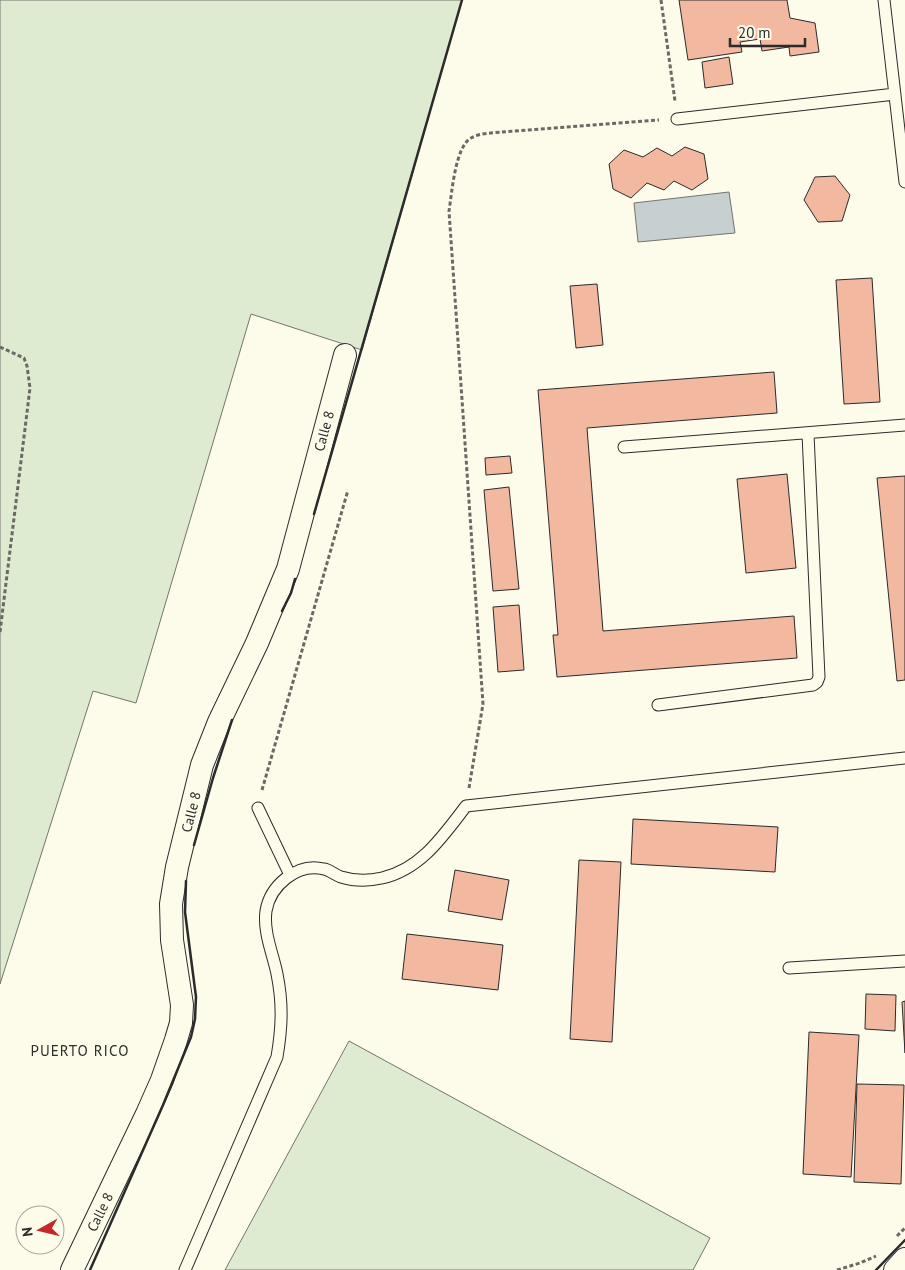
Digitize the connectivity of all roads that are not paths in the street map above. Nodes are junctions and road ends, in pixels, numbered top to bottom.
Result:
1 (884, 0) edge
2 (895, 94) junction
3 (677, 119) road end
4 (905, 182) edge
5 (345, 355) dead end
6 (905, 426) edge
7 (808, 434) junction
8 (624, 447) dead end
9 (658, 705) dead end
10 (905, 758) edge
11 (258, 808) road end
12 (290, 876) junction
13 (905, 961) edge
14 (789, 968) dead end
15 (905, 1259) edge
16 (72, 1270) edge
17 (185, 1270) edge
18 (895, 1270) edge

1 - 2 lane
2 - 3 lane
2 - 4 lane
5 - 16 street, Calle 8
6 - 7 lane
7 - 8 lane
7 - 9 lane
10 - 12 lane
11 - 12 lane
12 - 17 lane
13 - 14 lane
15 - 18 street

